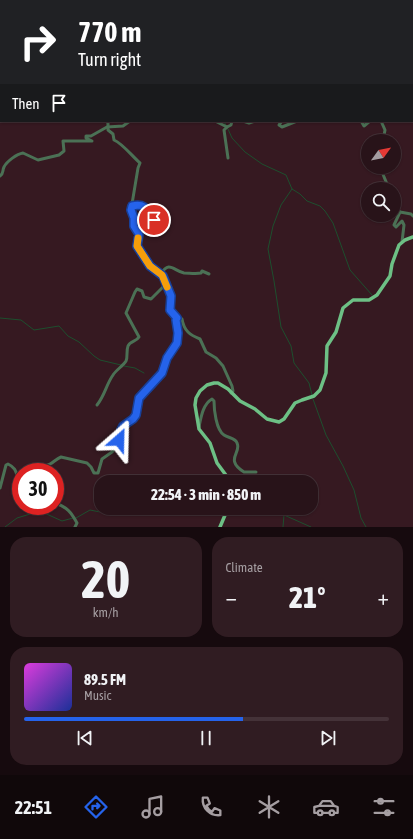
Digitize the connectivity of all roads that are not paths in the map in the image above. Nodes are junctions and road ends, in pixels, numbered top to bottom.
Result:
1 (107, 122) edge
2 (128, 122) edge
3 (217, 122) edge
4 (232, 122) edge
5 (281, 122) edge
6 (294, 122) edge
7 (362, 122) edge
8 (369, 122) edge
9 (382, 122) edge
10 (108, 127) junction
11 (228, 127) junction
12 (385, 134) edge
13 (228, 158) dead end
14 (0, 176) edge
15 (132, 206) junction
16 (401, 212) edge
17 (413, 216) edge
18 (395, 222) edge
19 (400, 222) edge
20 (401, 222) edge
21 (167, 223) dead end
22 (413, 237) edge
23 (402, 242) junction
24 (161, 274) junction
25 (209, 274) dead end
26 (166, 284) junction
27 (177, 318) junction
28 (231, 393) junction
29 (97, 405) dead end
30 (199, 429) junction
31 (51, 463) edge
32 (12, 467) edge
33 (256, 472) dead end
34 (225, 475) edge
35 (0, 488) edge
36 (64, 506) edge
37 (225, 515) edge
38 (75, 527) edge
39 (220, 527) edge

1 - 10 street
2 - 10 street
3 - 11 street
4 - 11 street
5 - 6 street
7 - 8 street
9 - 12 street
10 - 14 street
10 - 15 street
11 - 13 street
15 - 21 street
15 - 24 street
16 - 17 street
18 - 19 street
20 - 23 street
22 - 23 main road
23 - 28 main road
24 - 25 street
24 - 26 street
26 - 27 street
26 - 29 street
27 - 28 street
27 - 31 street
28 - 30 main road
30 - 33 street
30 - 34 main road
32 - 35 street
36 - 38 street
37 - 39 main road

